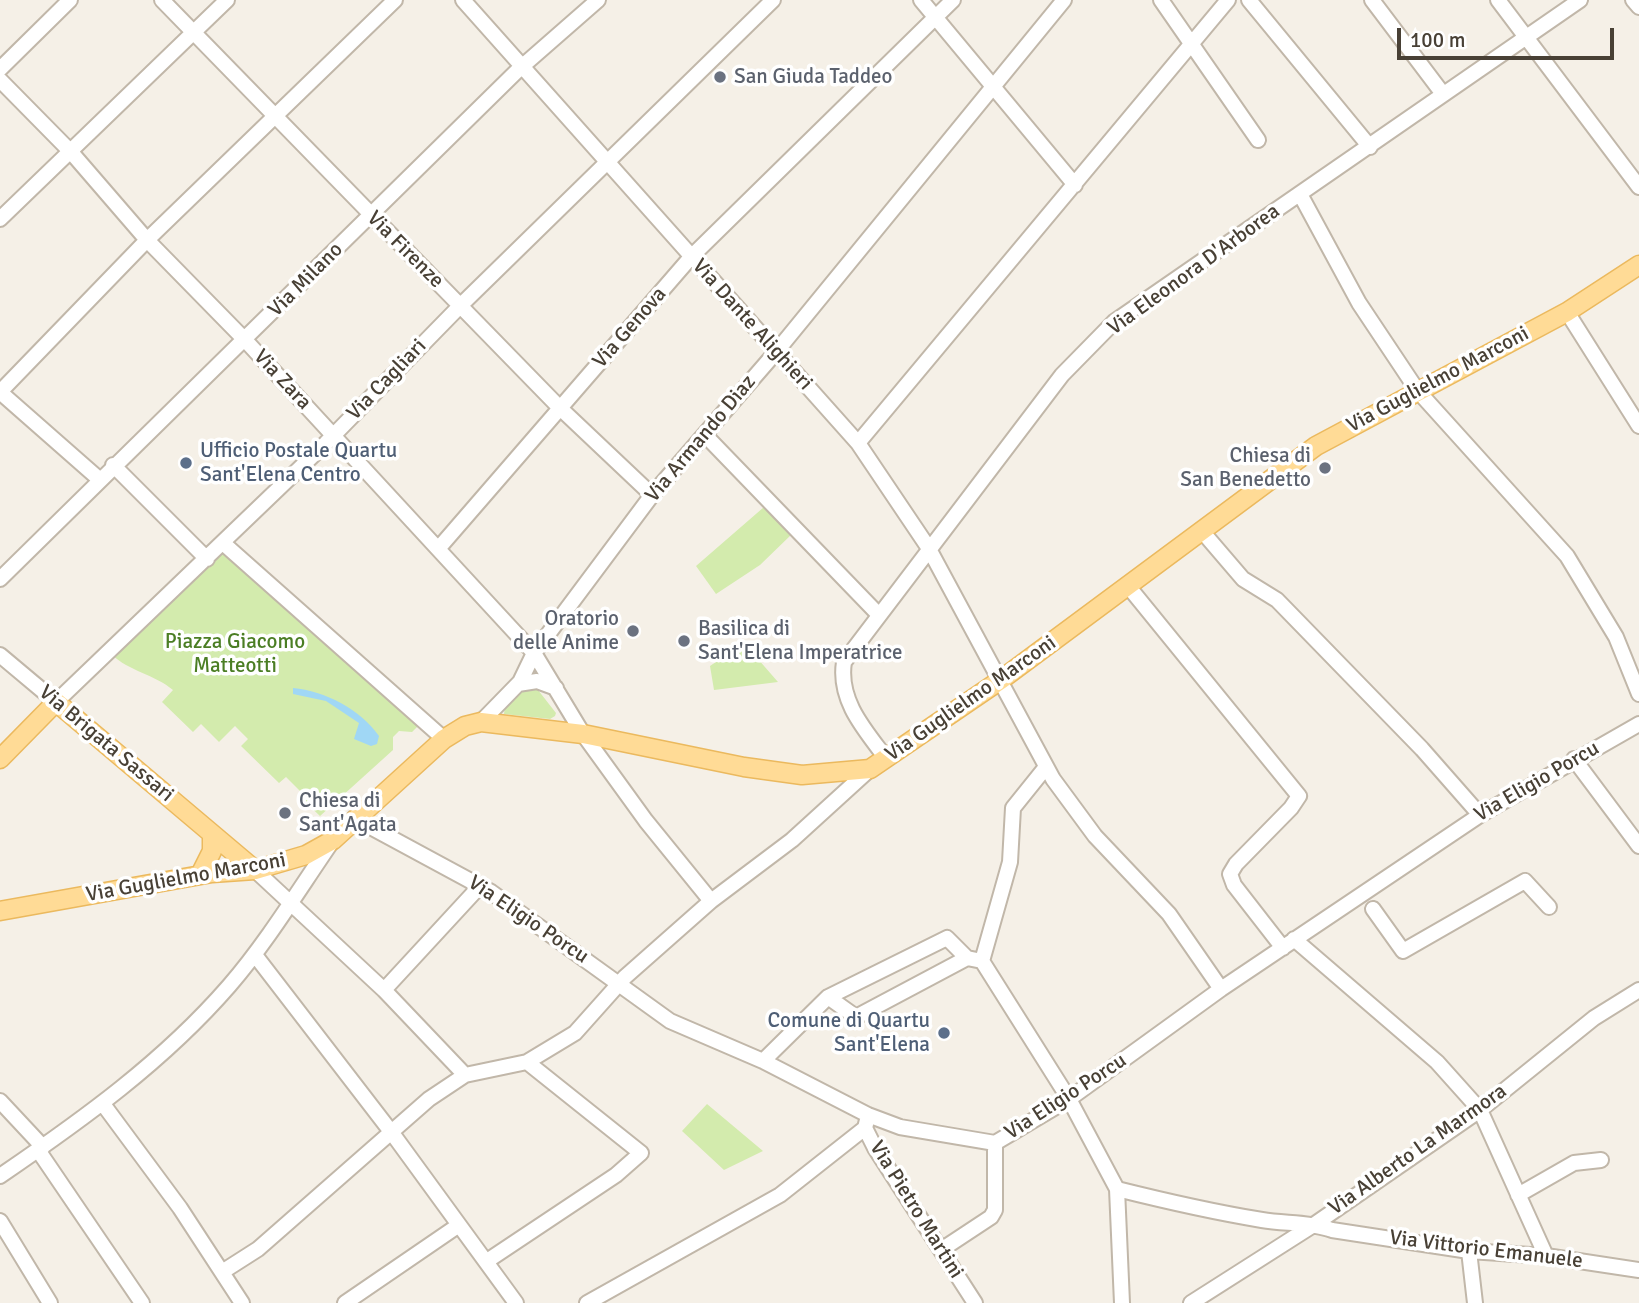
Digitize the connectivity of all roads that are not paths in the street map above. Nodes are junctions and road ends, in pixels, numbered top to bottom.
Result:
1 (70, 0) edge
2 (162, 0) edge
3 (227, 0) edge
4 (395, 0) edge
5 (463, 0) edge
6 (598, 0) edge
7 (773, 0) edge
8 (920, 0) edge
9 (953, 0) edge
10 (1064, 0) edge
11 (1161, 0) edge
12 (1228, 0) edge
13 (1249, 0) edge
14 (1372, 0) edge
15 (1499, 0) edge
16 (1580, 0) edge
17 (1633, 0) edge
18 (1639, 7) edge
19 (936, 18) junction
20 (194, 31) junction
21 (1525, 37) junction
22 (1192, 44) junction
23 (521, 66) junction
24 (0, 69) edge
25 (0, 80) edge
26 (993, 86) junction
27 (1443, 94) junction
28 (276, 116) junction
29 (1258, 140) dead end
30 (1370, 147) junction
31 (71, 152) junction
32 (609, 164) junction
33 (1075, 185) junction
34 (1639, 187) edge
35 (1300, 194) junction
36 (370, 215) junction
37 (0, 219) edge
38 (148, 240) junction
39 (691, 257) junction
40 (1639, 265) edge
41 (461, 305) junction
42 (1567, 312) junction
43 (246, 341) junction
44 (776, 352) junction
45 (1417, 390) junction
46 (0, 392) edge
47 (560, 408) junction
48 (1639, 426) edge
49 (334, 435) junction
50 (705, 435) junction
51 (858, 443) junction
52 (113, 465) junction
53 (99, 479) junction
54 (652, 495) junction
55 (1201, 530) junction
56 (223, 543) junction
57 (928, 547) junction
58 (438, 549) junction
59 (207, 559) junction
60 (0, 579) edge
61 (1128, 586) junction
62 (878, 614) junction
63 (534, 653) junction
64 (0, 655) edge
65 (1002, 679) junction
66 (519, 684) junction
67 (555, 688) junction
68 (1639, 694) edge
69 (56, 702) junction
70 (481, 722) junction
71 (1639, 724) edge
72 (583, 734) junction
73 (444, 739) junction
74 (886, 758) junction
75 (0, 759) edge
76 (1574, 759) junction
77 (1046, 767) junction
78 (870, 769) junction
79 (1480, 815) junction
80 (354, 818) junction
81 (212, 834) junction
82 (332, 840) junction
83 (1639, 846) edge
84 (255, 870) junction
85 (200, 875) junction
86 (480, 886) junction
87 (1367, 900) junction
88 (711, 901) junction
89 (289, 904) junction
90 (1549, 906) dead end
91 (0, 911) edge
92 (1288, 944) junction
93 (255, 955) junction
94 (967, 958) junction
95 (982, 961) junction
96 (620, 982) junction
97 (1220, 989) junction
98 (384, 990) junction
99 (1639, 990) edge
100 (828, 997) junction
101 (763, 1061) junction
102 (527, 1062) junction
103 (465, 1075) junction
104 (1069, 1099) junction
105 (0, 1101) edge
106 (103, 1104) junction
107 (1480, 1110) junction
108 (866, 1122) junction
109 (392, 1133) junction
110 (995, 1143) junction
111 (40, 1149) junction
112 (1601, 1160) dead end
113 (0, 1176) edge
114 (1117, 1189) junction
115 (1518, 1195) junction
116 (1330, 1211) junction
117 (0, 1220) edge
118 (1277, 1222) junction
119 (1315, 1224) junction
120 (459, 1225) junction
121 (1332, 1230) junction
122 (1282, 1244) junction
123 (941, 1250) junction
124 (1469, 1251) junction
125 (1546, 1256) junction
126 (487, 1261) junction
127 (1639, 1270) edge
128 (222, 1272) junction
129 (50, 1303) edge
130 (142, 1303) edge
131 (242, 1303) edge
132 (345, 1303) edge
133 (516, 1303) edge
134 (587, 1303) edge
135 (975, 1303) edge
136 (1122, 1303) edge
137 (1191, 1303) edge
138 (1475, 1303) edge

1 - 24 street
2 - 20 street, Via Firenze
3 - 20 street
4 - 28 street
5 - 23 street, Via Dante Alighieri
6 - 23 street, Via Milano
7 - 32 street, Via Cagliari
8 - 19 street
9 - 19 street, Via Genova
10 - 26 street, Via Armando Diaz
11 - 22 street
12 - 22 street
13 - 30 street
14 - 27 street
15 - 21 street
16 - 21 street, Via Eleonora D'Arborea
17 - 18 street
19 - 26 street
19 - 39 street, Via Genova
20 - 28 street, Via Firenze
20 - 31 street
21 - 27 street, Via Eleonora D'Arborea
21 - 34 street
22 - 29 street
22 - 33 street
23 - 32 street, Via Dante Alighieri
23 - 36 street, Via Milano
25 - 31 street, Via Zara
26 - 33 street
26 - 44 street, Via Armando Diaz
27 - 30 street, Via Eleonora D'Arborea
28 - 36 street, Via Firenze
28 - 38 street
30 - 35 street, Via Eleonora D'Arborea
31 - 37 street
31 - 38 street, Via Zara
32 - 39 street, Via Dante Alighieri
32 - 41 street, Via Cagliari
33 - 51 street
35 - 45 street
35 - 57 street, Via Eleonora D'Arborea
36 - 41 street, Via Firenze
36 - 43 street, Via Milano
38 - 43 street, Via Zara
38 - 46 street
39 - 44 street, Via Dante Alighieri
39 - 47 street, Via Genova
40 - 42 main road, Via Guglielmo Marconi
41 - 47 street, Via Firenze
41 - 49 street, Via Cagliari
42 - 45 main road, Via Guglielmo Marconi
42 - 48 street
43 - 49 street, Via Zara
43 - 52 street, Via Milano
44 - 50 street, Via Armando Diaz
44 - 51 street, Via Dante Alighieri
45 - 55 main road, Via Guglielmo Marconi
45 - 68 street
46 - 53 street
47 - 54 street, Via Firenze
47 - 58 street, Via Genova
49 - 56 street, Via Cagliari
49 - 58 street, Via Zara
50 - 54 street, Via Armando Diaz
50 - 62 street
51 - 57 street, Via Dante Alighieri
52 - 53 street, Via Milano
52 - 59 street
53 - 60 street, Via Milano
54 - 63 street, Via Armando Diaz
55 - 61 main road, Via Guglielmo Marconi
55 - 79 street
56 - 59 street, Via Cagliari
56 - 73 street
57 - 62 street, Via Eleonora D'Arborea
57 - 65 street, Via Dante Alighieri
58 - 63 street, Via Zara
59 - 69 street, Via Cagliari
61 - 65 main road, Via Guglielmo Marconi
61 - 92 street
62 - 74 street, Via Eleonora D'Arborea
63 - 66 street, Via Armando Diaz
63 - 67 street, Via Zara
64 - 69 street, Via Brigata Sassari
65 - 74 main road, Via Guglielmo Marconi
65 - 77 street, Via Dante Alighieri
66 - 67 street
66 - 70 street, Via Armando Diaz
67 - 72 street, Via Zara
69 - 75 main road, Via Cagliari
69 - 81 main road, Via Brigata Sassari
70 - 72 main road, Via Guglielmo Marconi
70 - 73 main road, Via Guglielmo Marconi
71 - 76 street, Via Eligio Porcu
72 - 78 main road, Via Guglielmo Marconi
72 - 88 street, Via Zara
73 - 80 main road, Via Guglielmo Marconi
74 - 78 main road, Via Guglielmo Marconi
76 - 79 street, Via Eligio Porcu
76 - 83 street
77 - 95 street
77 - 97 street, Via Dante Alighieri
78 - 88 street
79 - 87 street, Via Eligio Porcu
80 - 82 main road, Via Guglielmo Marconi
80 - 86 street, Via Eligio Porcu
81 - 84 main road, Via Brigata Sassari
81 - 85 main road
82 - 84 main road, Via Guglielmo Marconi
82 - 89 street
84 - 85 main road, Via Guglielmo Marconi
84 - 89 street
85 - 91 main road, Via Guglielmo Marconi
86 - 96 street, Via Eligio Porcu
86 - 98 street
87 - 90 street
87 - 92 street, Via Eligio Porcu
88 - 96 street
89 - 93 street
89 - 98 street
92 - 97 street, Via Eligio Porcu
92 - 107 street
93 - 106 street
93 - 109 street
94 - 95 street
94 - 100 street
94 - 100 street
95 - 104 street
96 - 101 street, Via Eligio Porcu
96 - 102 street
97 - 104 street, Via Eligio Porcu
98 - 103 street
99 - 107 street, Via Alberto La Marmora
100 - 101 street
101 - 108 street, Via Eligio Porcu
102 - 103 street
102 - 126 street
103 - 109 street
104 - 110 street, Via Eligio Porcu
104 - 114 street
105 - 111 street
106 - 111 street
106 - 128 street
107 - 115 street
107 - 116 street, Via Alberto La Marmora
108 - 110 street, Via Eligio Porcu
108 - 123 street, Via Pietro Martini
108 - 134 street
109 - 120 street
109 - 128 street
110 - 123 street
111 - 113 street
111 - 130 street
112 - 115 street
114 - 118 street, Via Vittorio Emanuele
114 - 136 street
115 - 125 street
116 - 119 street, Via Alberto La Marmora
116 - 121 street
117 - 129 street
118 - 119 street, Via Vittorio Emanuele
118 - 122 street
119 - 121 street, Via Vittorio Emanuele
119 - 122 street, Via Alberto La Marmora
120 - 126 street
120 - 132 street
121 - 124 street, Via Vittorio Emanuele
122 - 137 street, Via Alberto La Marmora
123 - 135 street, Via Pietro Martini
124 - 125 street, Via Vittorio Emanuele
124 - 138 street
125 - 127 street, Via Vittorio Emanuele
126 - 133 street
128 - 131 street

